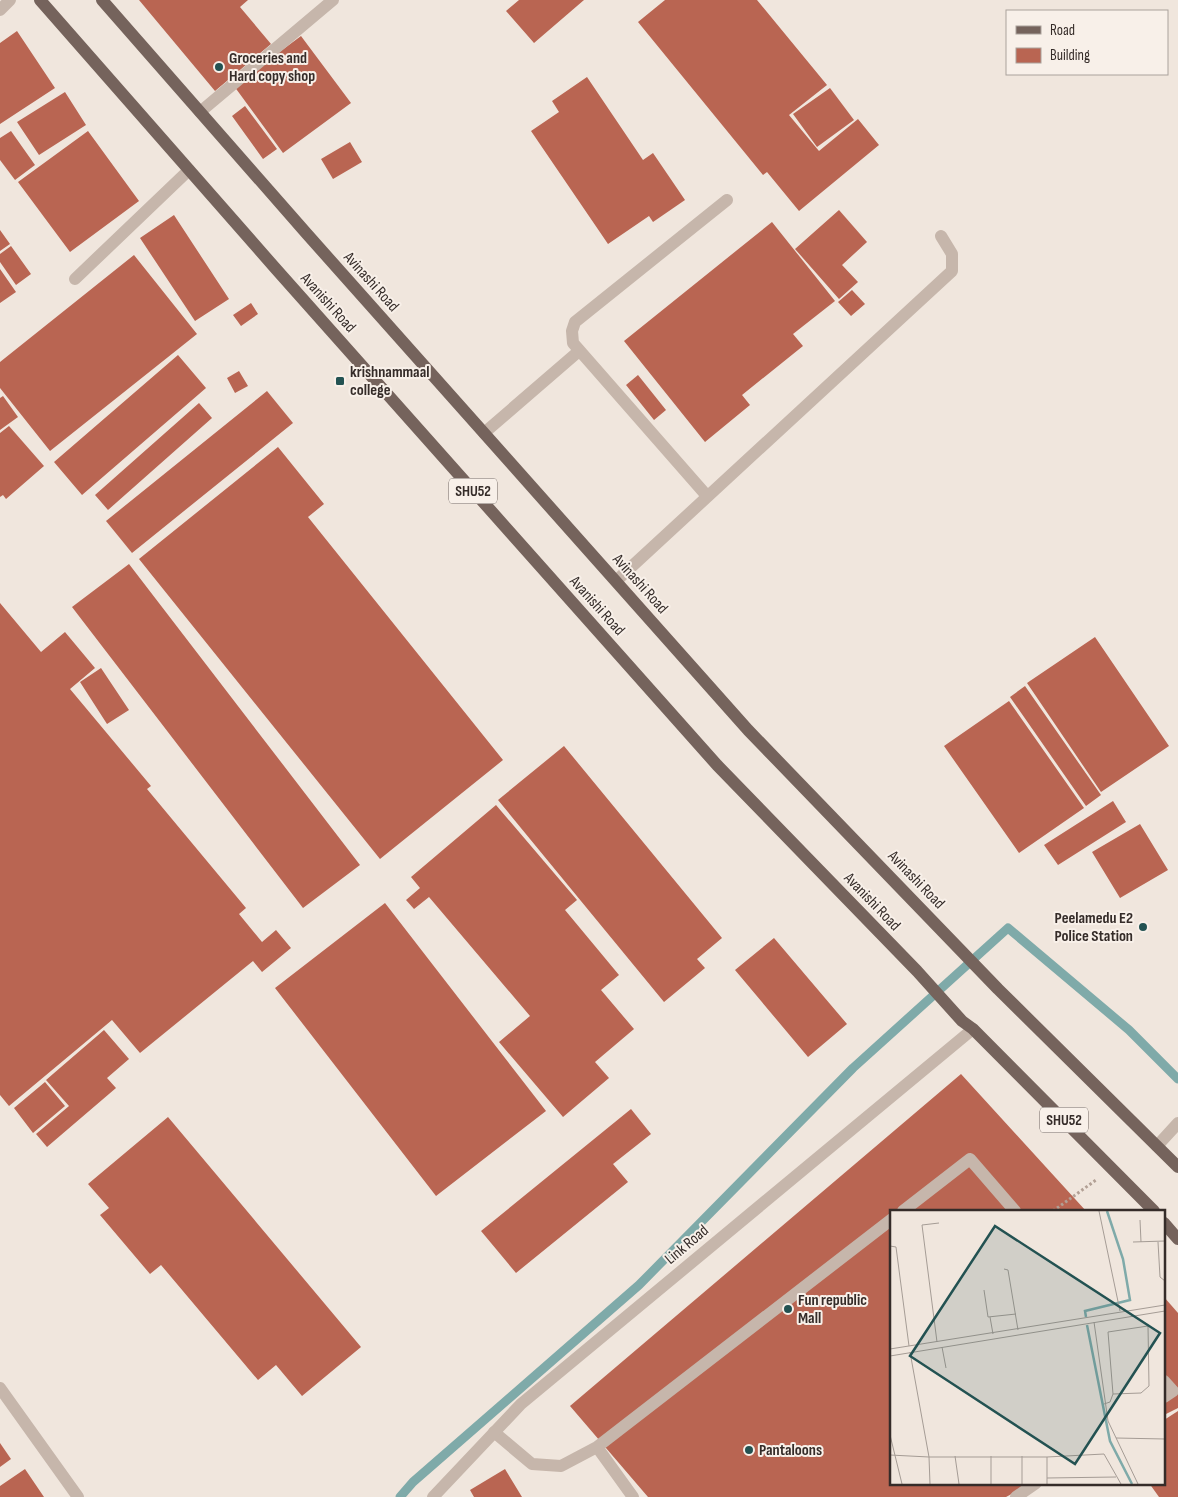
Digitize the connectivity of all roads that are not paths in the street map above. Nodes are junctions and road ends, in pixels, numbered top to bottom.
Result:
1 (10, 0) edge
2 (40, 0) edge
3 (102, 0) edge
4 (333, 0) edge
5 (0, 10) edge
6 (200, 112) junction
7 (189, 170) junction
8 (727, 200) dead end
9 (941, 236) dead end
10 (75, 279) dead end
11 (579, 350) junction
12 (484, 433) junction
13 (707, 496) junction
14 (616, 581) junction
15 (973, 1030) junction
16 (1178, 1123) edge
17 (1157, 1146) junction
18 (1178, 1167) edge
19 (904, 1210) edge
20 (1014, 1210) edge
21 (1153, 1210) edge
22 (890, 1221) edge
23 (1166, 1225) edge
24 (1178, 1239) edge
25 (1166, 1383) edge
26 (0, 1388) edge
27 (1166, 1396) edge
28 (494, 1432) junction
29 (597, 1448) junction
30 (1035, 1484) edge
31 (78, 1497) edge
32 (432, 1497) edge
33 (633, 1497) edge
34 (1016, 1497) edge

1 - 5 street
2 - 7 main road, Avanishi Road / SHU52
3 - 6 main road, Avinashi Road / SHU52
4 - 6 street
6 - 12 main road, Avinashi Road / SHU52
7 - 10 street
7 - 15 main road, Avanishi Road / SHU52
8 - 11 street
9 - 13 street
11 - 12 street
11 - 13 street
12 - 14 main road, Avinashi Road / SHU52
13 - 14 street
14 - 17 main road, Avinashi Road / SHU52
15 - 21 main road, Avanishi Road / SHU52
15 - 28 street, Link Road
16 - 17 street
17 - 18 main road, Avinashi Road / SHU52
19 - 20 street
22 - 29 street
23 - 24 main road
25 - 27 street
26 - 31 street
28 - 29 street
28 - 32 street, Link Road
29 - 33 street
30 - 34 street

